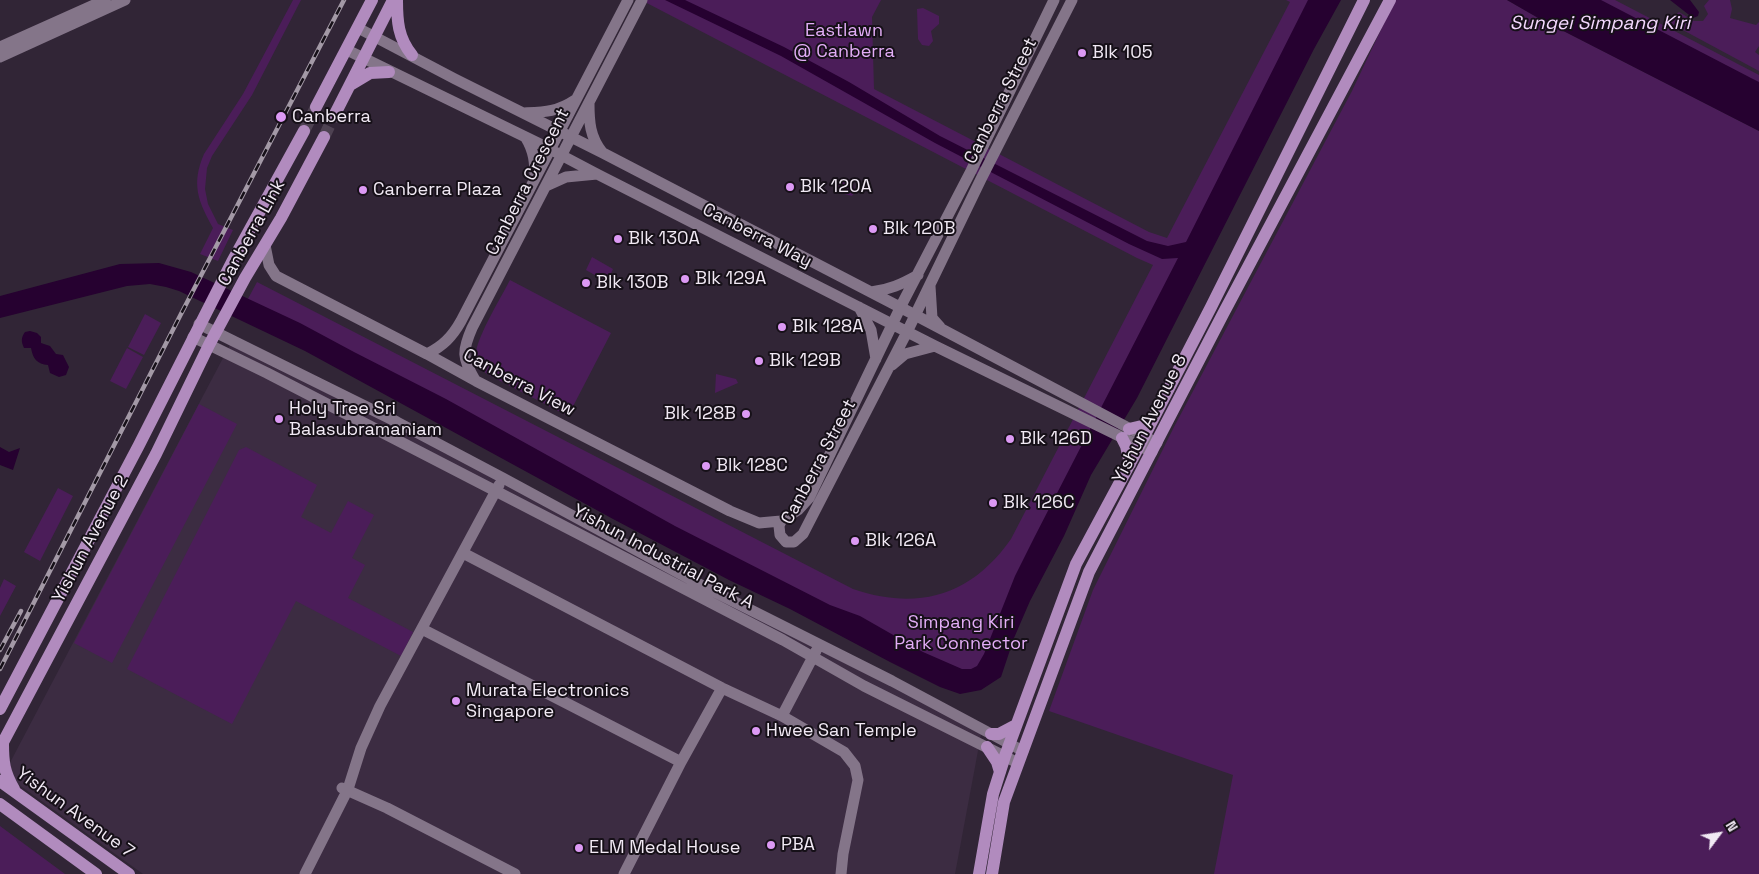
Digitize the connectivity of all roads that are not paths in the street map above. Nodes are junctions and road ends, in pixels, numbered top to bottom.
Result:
1 (105, 0) edge
2 (125, 0) edge
3 (372, 0) edge
4 (395, 0) edge
5 (628, 0) edge
6 (642, 0) edge
7 (1054, 0) edge
8 (1072, 0) edge
9 (1364, 0) edge
10 (1388, 4) edge
11 (358, 28) junction
12 (375, 36) junction
13 (0, 47) edge
14 (347, 50) junction
15 (412, 55) junction
16 (0, 57) edge
17 (363, 59) junction
18 (389, 72) junction
19 (350, 85) junction
20 (576, 99) junction
21 (589, 102) junction
22 (316, 107) tunnel mouth
23 (524, 113) junction
24 (334, 116) tunnel mouth
25 (304, 131) tunnel mouth
26 (566, 135) junction
27 (324, 137) tunnel mouth
28 (526, 138) junction
29 (556, 152) junction
30 (603, 153) junction
31 (597, 174) junction
32 (536, 180) junction
33 (546, 186) junction
34 (265, 245) junction
35 (491, 265) junction
36 (505, 266) junction
37 (918, 275) junction
38 (930, 284) junction
39 (871, 292) junction
40 (859, 307) junction
41 (901, 308) junction
42 (915, 315) junction
43 (200, 322) junction
44 (893, 324) junction
45 (941, 329) junction
46 (218, 330) junction
47 (907, 332) junction
48 (193, 337) junction
49 (209, 345) junction
50 (934, 346) junction
51 (427, 354) junction
52 (876, 359) junction
53 (888, 369) junction
54 (476, 381) junction
55 (1151, 422) junction
56 (1125, 433) junction
57 (1141, 442) junction
58 (1154, 448) junction
59 (1130, 464) junction
60 (503, 478) junction
61 (495, 491) junction
62 (781, 521) junction
63 (463, 553) junction
64 (422, 629) junction
65 (819, 645) junction
66 (813, 656) junction
67 (722, 688) junction
68 (0, 709) edge
69 (782, 716) junction
70 (1016, 725) junction
71 (991, 734) junction
72 (1, 746) edge
73 (987, 747) junction
74 (1006, 750) junction
75 (1021, 757) junction
76 (681, 762) junction
77 (1000, 772) junction
78 (0, 781) edge
79 (345, 788) junction
80 (17, 793) junction
81 (3, 808) edge
82 (96, 874) edge
83 (129, 874) edge
84 (298, 874) edge
85 (305, 874) edge
86 (515, 874) edge
87 (624, 874) edge
88 (841, 874) edge
89 (979, 874) edge
90 (992, 874) edge

1 - 13 street
2 - 16 street
3 - 11 main road
4 - 12 main road
4 - 15 main road
5 - 20 street, Canberra Crescent
6 - 21 street, Canberra Crescent
7 - 37 street, Canberra Street
8 - 38 street, Canberra Street
9 - 55 main road, Yishun Avenue 8
10 - 58 main road, Yishun Avenue 8
11 - 12 street, Canberra Way
11 - 14 main road
12 - 15 street, Canberra Way
12 - 17 main road
14 - 17 street, Canberra Way
14 - 22 main road
15 - 23 street, Canberra Way
17 - 18 street, Canberra Way
17 - 19 main road
18 - 19 main road
18 - 28 street, Canberra Way
19 - 24 main road
20 - 23 street
20 - 26 street, Canberra Crescent
21 - 26 street, Canberra Crescent
21 - 30 street
23 - 26 street, Canberra Way
25 - 43 main road, Canberra Link
26 - 29 street, Canberra Crescent
26 - 30 street, Canberra Way
27 - 34 main road, Canberra Link
28 - 29 street, Canberra Way
28 - 32 street
29 - 31 street, Canberra Way
29 - 32 street, Canberra Crescent
29 - 33 street, Canberra Crescent
30 - 39 street, Canberra Way
31 - 33 street
31 - 40 street, Canberra Way
32 - 35 street, Canberra Crescent
33 - 36 street, Canberra Crescent
34 - 46 main road, Canberra Link
34 - 51 street, Canberra View
35 - 36 street
35 - 51 street, Canberra Crescent
36 - 54 street, Canberra Crescent
37 - 39 street
37 - 41 street, Canberra Street
38 - 42 street, Canberra Street
38 - 45 street
39 - 41 street, Canberra Way
40 - 44 street, Canberra Way
40 - 52 street
41 - 42 street, Canberra Way
41 - 44 street, Canberra Street
42 - 45 street, Canberra Way
42 - 47 street, Canberra Street
43 - 46 street, Yishun Industrial Park A
43 - 48 main road, Canberra Link
44 - 47 street, Canberra Way
44 - 52 street, Canberra Street
45 - 56 street, Canberra Way
46 - 49 main road, Canberra Link
46 - 60 street, Yishun Industrial Park A
47 - 50 street, Canberra Way
47 - 53 street, Canberra Street
48 - 49 street, Yishun Industrial Park A
48 - 68 main road, Yishun Avenue 2
49 - 61 street, Yishun Industrial Park A
49 - 72 main road, Yishun Avenue 2
50 - 53 street
50 - 56 street, Canberra Way
51 - 54 street, Canberra View
52 - 62 street, Canberra Street
53 - 62 street, Canberra Street
54 - 62 street, Canberra View
55 - 56 main road
55 - 57 main road, Yishun Avenue 8
56 - 57 street, Canberra Way
56 - 59 main road
57 - 58 street, Canberra Way
57 - 59 main road, Yishun Avenue 8
58 - 75 main road, Yishun Avenue 8
59 - 70 main road, Yishun Avenue 8
60 - 61 street
60 - 65 street, Yishun Industrial Park A
61 - 63 street
61 - 66 street, Yishun Industrial Park A
63 - 64 street
63 - 67 street
64 - 76 street
64 - 79 street
65 - 66 street
65 - 71 street, Yishun Industrial Park A
66 - 69 street
66 - 73 street, Yishun Industrial Park A
67 - 69 street
67 - 76 street
69 - 88 street
70 - 71 main road
70 - 74 main road, Yishun Avenue 8
71 - 74 street, Yishun Industrial Park A
72 - 80 main road
73 - 74 street, Yishun Industrial Park A
73 - 77 main road
74 - 75 street, Yishun Industrial Park A
74 - 77 main road, Yishun Avenue 8
75 - 90 main road, Yishun Avenue 8
76 - 87 street
77 - 89 main road, Yishun Avenue 8
78 - 80 main road, Yishun Avenue 7
79 - 84 street
79 - 85 street
79 - 86 street
80 - 83 main road, Yishun Avenue 7
81 - 82 main road, Yishun Avenue 7

